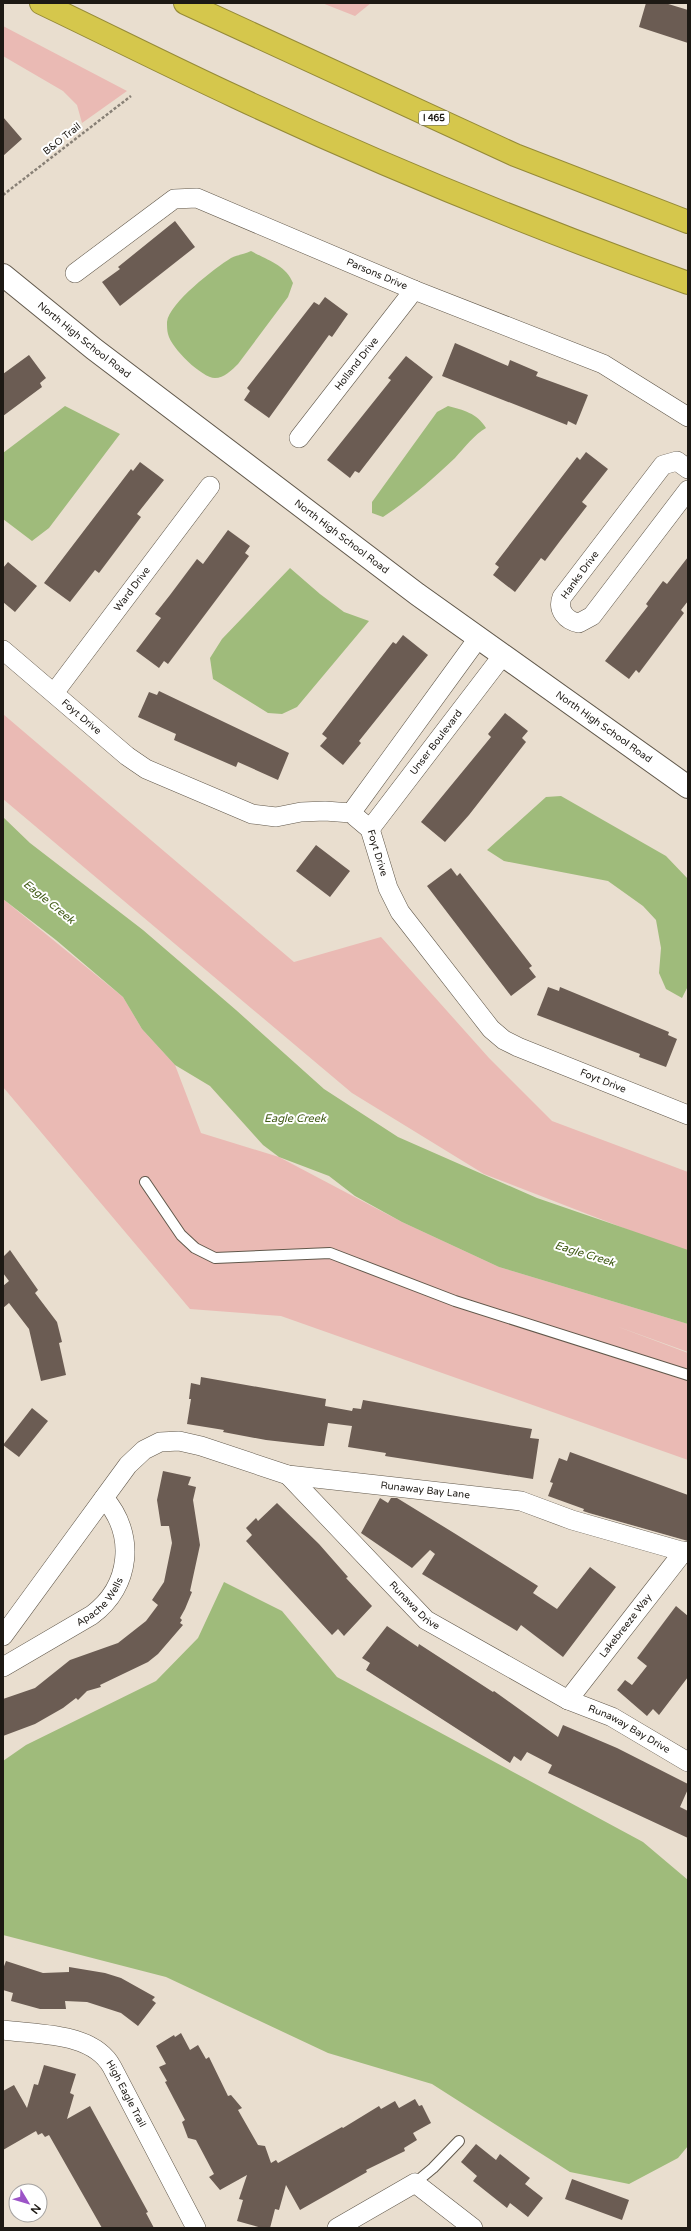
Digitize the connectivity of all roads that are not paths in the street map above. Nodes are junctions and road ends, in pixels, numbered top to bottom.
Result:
1 (41, 3) edge
2 (184, 3) edge
3 (688, 222) edge
4 (75, 273) dead end
5 (3, 275) edge
6 (688, 283) edge
7 (414, 290) junction
8 (688, 417) edge
9 (299, 438) dead end
10 (688, 469) edge
11 (210, 486) dead end
12 (688, 490) edge
13 (479, 637) junction
14 (3, 650) edge
15 (503, 655) junction
16 (54, 693) junction
17 (688, 788) edge
18 (351, 813) junction
19 (370, 829) junction
20 (688, 1115) edge
21 (145, 1182) dead end
22 (688, 1375) edge
23 (288, 1475) junction
24 (104, 1498) junction
25 (686, 1552) edge
26 (3, 1636) edge
27 (3, 1667) edge
28 (568, 1700) junction
29 (688, 1762) edge
30 (3, 2030) edge
31 (459, 2141) dead end
32 (414, 2183) junction
33 (196, 2228) edge
34 (337, 2228) edge
35 (473, 2228) edge

1 - 6 highway
2 - 3 highway, I 465
4 - 7 street, Parsons Drive
5 - 13 street, North High School Road
7 - 8 street, Parsons Drive
7 - 9 street, Holland Drive
10 - 12 street, Hanks Drive
11 - 16 street, Ward Drive
13 - 15 street, North High School Road
13 - 18 street
14 - 16 street, Foyt Drive
15 - 17 street, North High School Road
15 - 19 street, Unser Boulevard
16 - 18 street, Foyt Drive
18 - 19 street, Foyt Drive
19 - 20 street, Foyt Drive
21 - 22 lane
23 - 24 street, Runaway Bay Lane
23 - 25 street, Runaway Bay Lane
23 - 28 street, Runawa Drive
24 - 26 street
24 - 27 street, Apache Wells
25 - 28 street, Lakebreeze Way
28 - 29 street, Runaway Bay Drive
30 - 33 street, High Eagle Trail
31 - 32 lane
32 - 34 street
32 - 35 street

